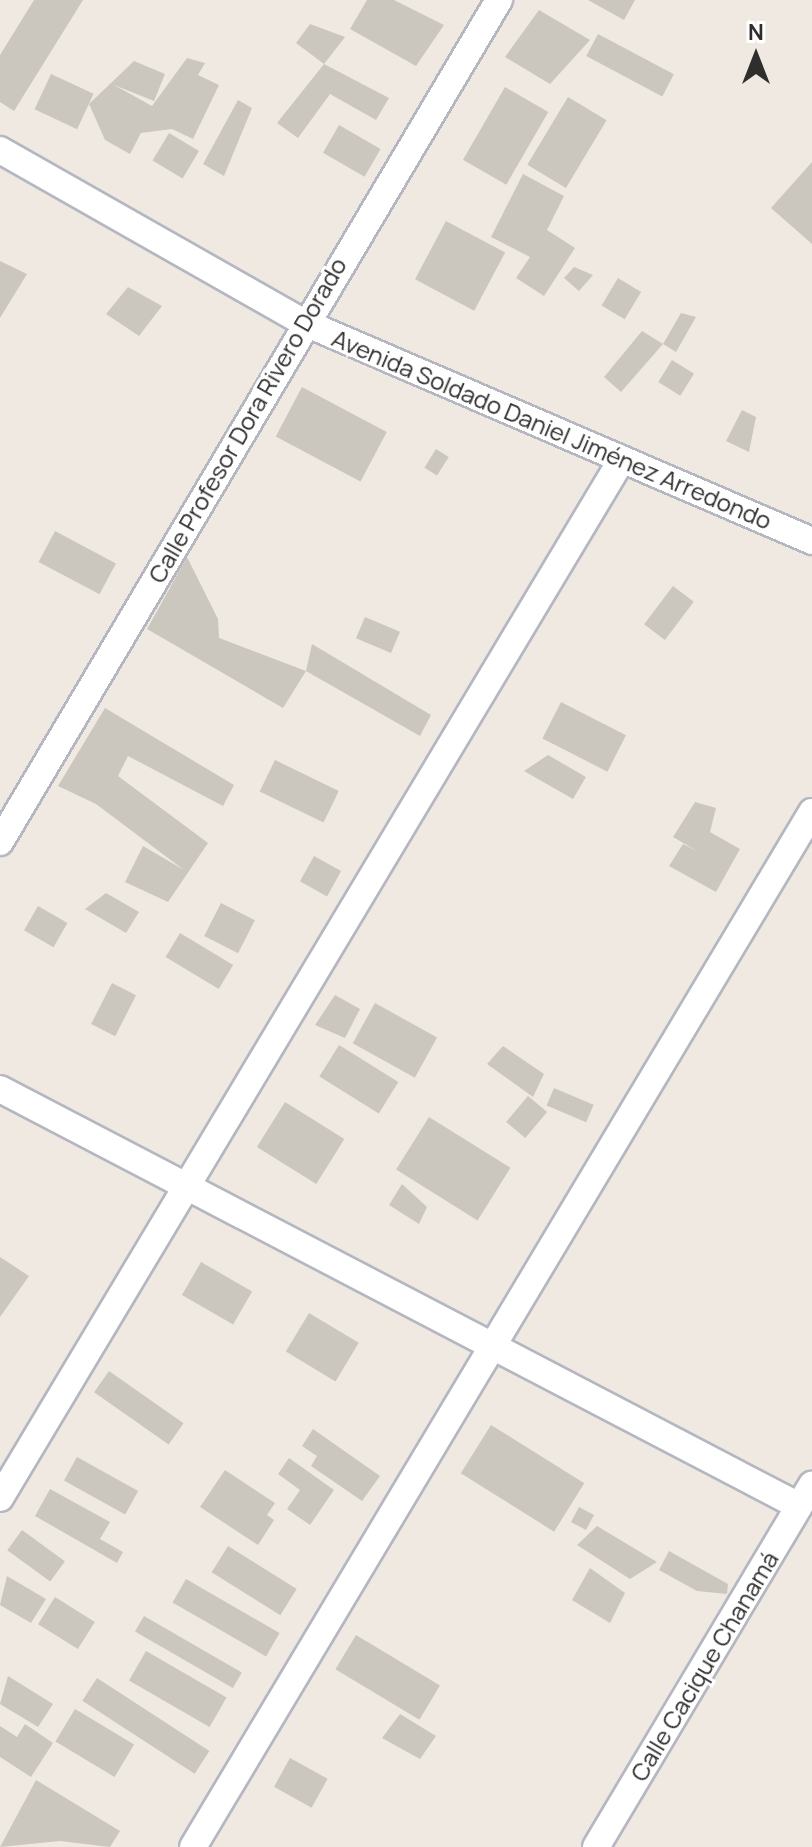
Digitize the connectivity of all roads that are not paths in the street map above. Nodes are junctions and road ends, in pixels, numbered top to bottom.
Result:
1 (499, 0) edge
2 (0, 150) edge
3 (303, 322) junction
4 (621, 461) junction
5 (812, 541) edge
6 (812, 812) edge
7 (0, 842) edge
8 (0, 1089) edge
9 (191, 1187) junction
10 (494, 1346) junction
11 (805, 1496) edge
12 (0, 1498) edge
13 (193, 1847) edge
14 (596, 1847) edge

1 - 3 street, Calle Profesor Dora Rivero Dorado
2 - 3 street, Avenida Soldado Daniel Jiménez Arredondo
3 - 4 street, Avenida Soldado Daniel Jiménez Arredondo
3 - 7 street, Calle Profesor Dora Rivero Dorado
4 - 5 street, Avenida Soldado Daniel Jiménez Arredondo
4 - 9 street
6 - 10 street
8 - 9 street
9 - 10 street
9 - 12 street
10 - 11 street
10 - 13 street
11 - 14 street, Calle Cacique Chanamá

